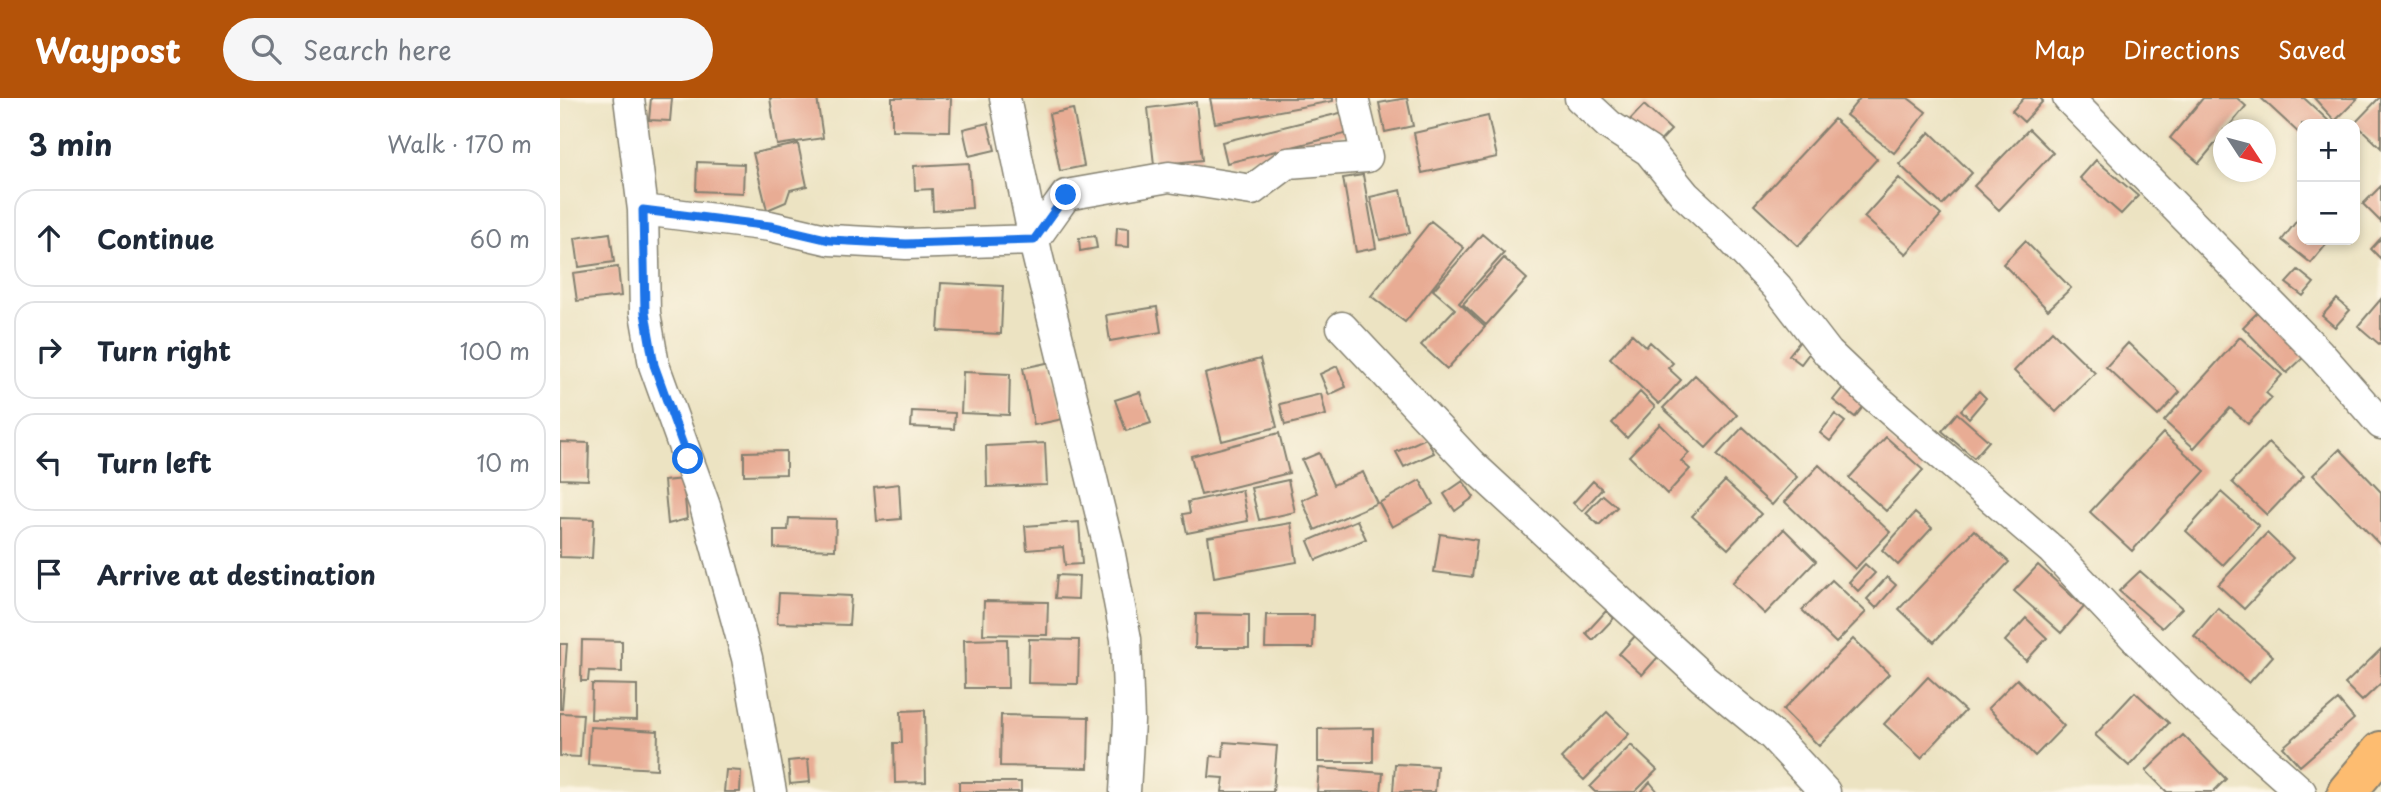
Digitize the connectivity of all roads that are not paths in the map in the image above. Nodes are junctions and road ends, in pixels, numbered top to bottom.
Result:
1 (629, 98) edge
2 (1005, 98) edge
3 (1353, 98) edge
4 (1580, 98) edge
5 (2068, 98) edge
6 (643, 210) junction
7 (1034, 240) junction
8 (1342, 327) dead end
9 (2381, 424) edge
10 (2381, 751) edge
11 (771, 792) edge
12 (1125, 792) edge
13 (1825, 792) edge
14 (2301, 792) edge
15 (2347, 792) edge

1 - 6 street
2 - 7 street
3 - 7 street
4 - 14 street
5 - 9 street
6 - 7 street
6 - 11 street
7 - 12 street
8 - 13 street
10 - 15 main road

